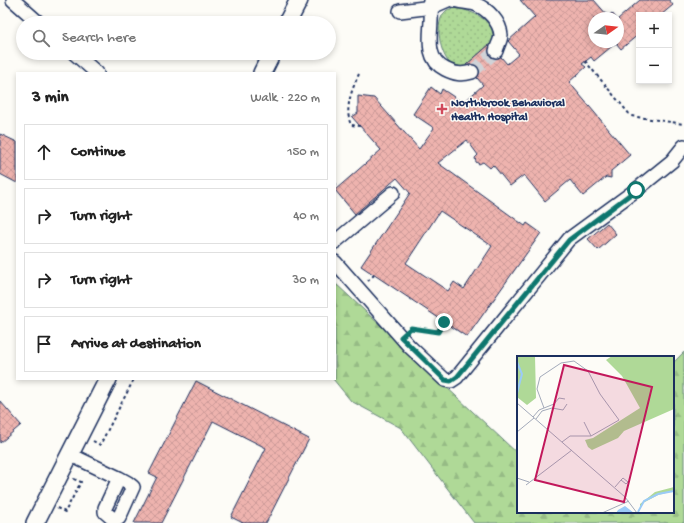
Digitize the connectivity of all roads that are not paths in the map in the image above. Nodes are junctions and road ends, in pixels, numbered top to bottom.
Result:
1 (14, 0) edge
2 (299, 0) edge
3 (448, 0) edge
4 (453, 0) edge
5 (431, 3) edge
6 (400, 11) dead end
7 (31, 16) edge
8 (291, 16) edge
9 (496, 50) tunnel mouth
10 (82, 60) edge
11 (268, 60) edge
12 (96, 72) edge
13 (262, 72) edge
14 (472, 72) tunnel mouth
15 (684, 146) edge
16 (393, 192) dead end
17 (336, 241) edge
18 (336, 263) edge
19 (108, 380) edge
20 (71, 455) junction
21 (120, 478) dead end
22 (35, 523) edge

1 - 7 lane
2 - 8 main road
3 - 5 lane
4 - 9 lane
5 - 6 lane
5 - 14 lane
10 - 12 lane
11 - 13 main road
15 - 18 lane
16 - 17 lane
19 - 20 main road
20 - 21 lane
20 - 22 main road

